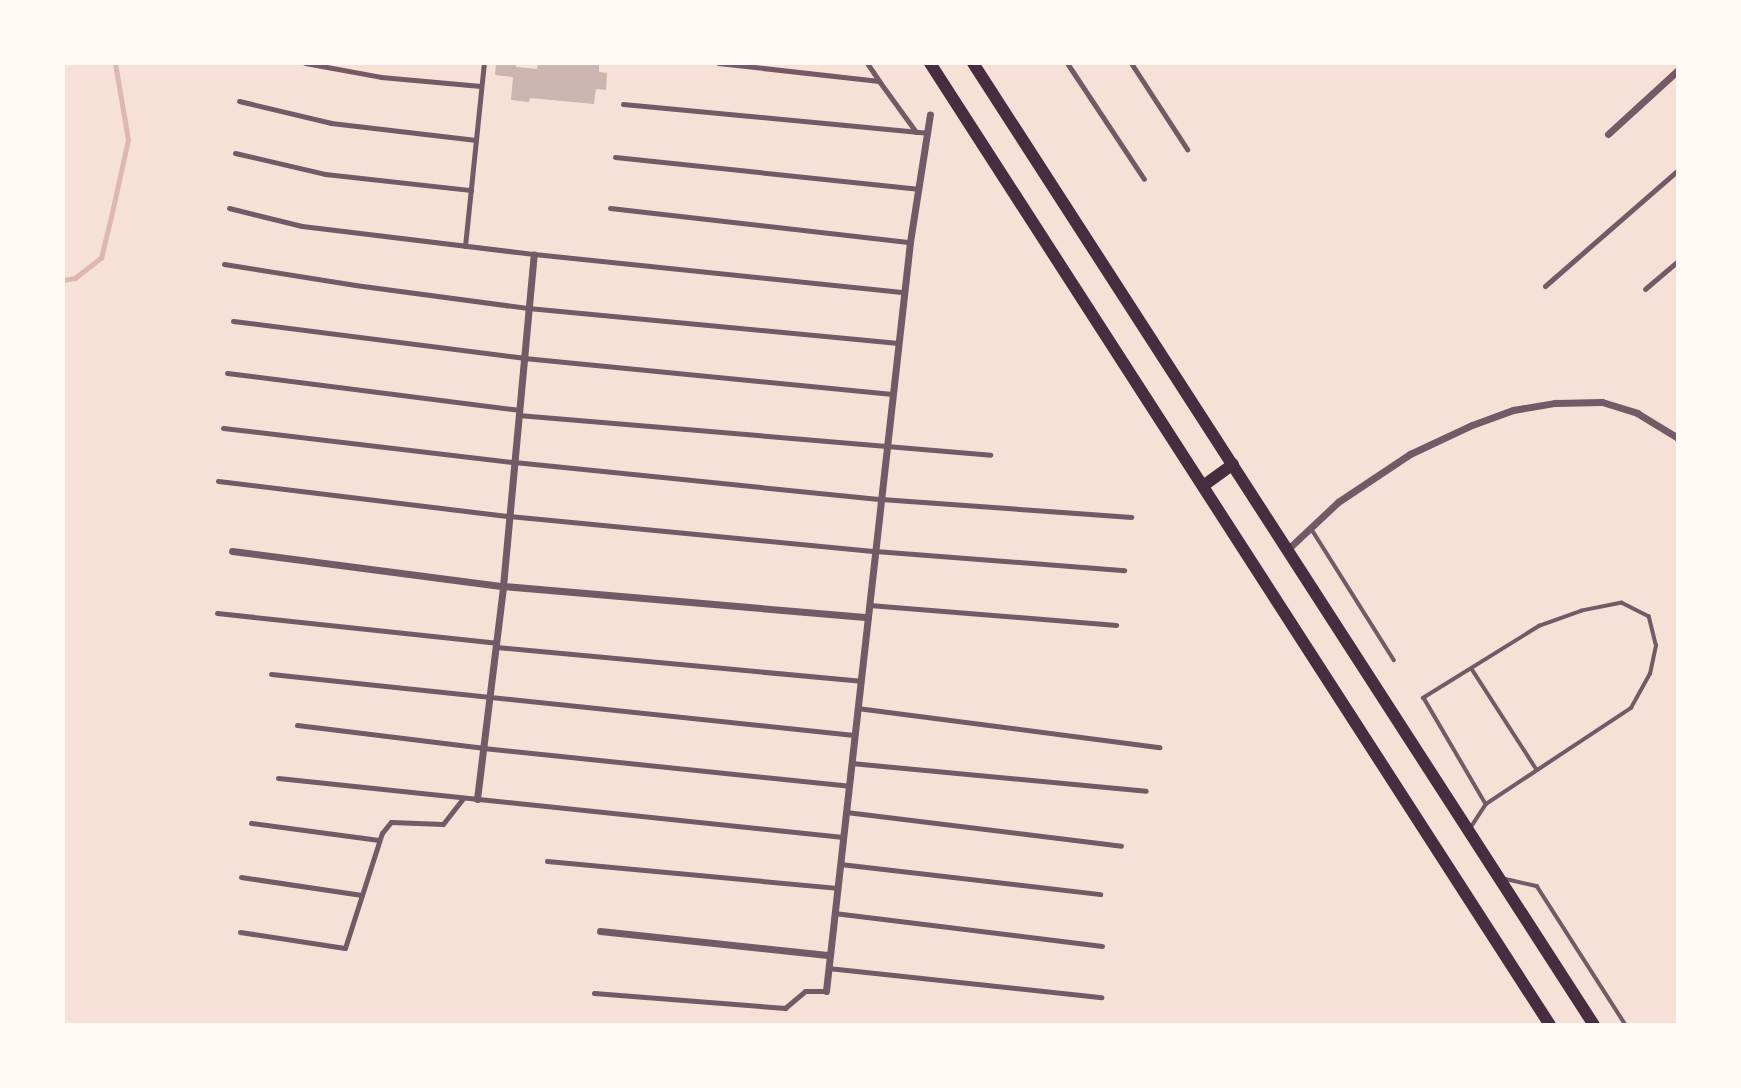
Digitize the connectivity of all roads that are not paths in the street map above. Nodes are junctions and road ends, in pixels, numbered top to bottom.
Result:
1 (305, 63) edge
2 (484, 63) edge
3 (718, 63) edge
4 (867, 63) edge
5 (930, 63) edge
6 (973, 63) edge
7 (1067, 63) edge
8 (1131, 63) edge
9 (1678, 70) edge
10 (879, 81) junction
11 (481, 86) junction
12 (239, 101) dead end
13 (623, 104) dead end
14 (930, 115) dead end
15 (916, 132) junction
16 (927, 133) junction
17 (1608, 134) dead end
18 (476, 140) junction
19 (1187, 149) dead end
20 (235, 153) dead end
21 (615, 157) dead end
22 (1678, 170) edge
23 (1144, 179) dead end
24 (917, 189) junction
25 (471, 190) junction
26 (229, 208) dead end
27 (610, 208) dead end
28 (910, 242) junction
29 (465, 246) junction
30 (534, 254) junction
31 (1678, 261) edge
32 (224, 264) dead end
33 (1545, 286) dead end
34 (1645, 289) dead end
35 (904, 292) junction
36 (528, 308) junction
37 (233, 321) dead end
38 (898, 343) junction
39 (524, 358) junction
40 (227, 373) dead end
41 (892, 394) junction
42 (519, 412) junction
43 (223, 428) dead end
44 (1678, 438) edge
45 (886, 448) junction
46 (990, 455) dead end
47 (514, 462) junction
48 (1233, 464) junction
49 (218, 481) dead end
50 (1203, 486) junction
51 (881, 499) junction
52 (509, 516) junction
53 (1131, 517) dead end
54 (1310, 527) junction
55 (1288, 549) junction
56 (232, 551) dead end
57 (875, 551) junction
58 (1124, 570) dead end
59 (503, 586) junction
60 (869, 605) junction
61 (217, 613) dead end
62 (868, 617) junction
63 (1116, 625) dead end
64 (496, 645) junction
65 (1394, 660) dead end
66 (1472, 669) junction
67 (271, 674) dead end
68 (860, 681) junction
69 (489, 698) junction
70 (857, 708) junction
71 (296, 725) dead end
72 (854, 735) junction
73 (1159, 747) dead end
74 (483, 748) junction
75 (851, 762) junction
76 (1537, 770) junction
77 (278, 778) dead end
78 (849, 786) junction
79 (1146, 791) dead end
80 (463, 798) junction
81 (477, 799) junction
82 (1486, 804) junction
83 (846, 812) junction
84 (251, 823) dead end
85 (1468, 832) junction
86 (843, 837) junction
87 (379, 840) junction
88 (1121, 846) dead end
89 (547, 861) dead end
90 (840, 864) junction
91 (241, 877) dead end
92 (1497, 877) junction
93 (837, 888) junction
94 (1100, 894) dead end
95 (362, 895) junction
96 (834, 913) junction
97 (600, 931) dead end
98 (240, 932) dead end
99 (1102, 946) dead end
100 (830, 955) junction
101 (828, 968) junction
102 (825, 991) joint
103 (594, 993) dead end
104 (1101, 998) dead end
105 (1550, 1025) edge
106 (1594, 1025) edge
107 (1626, 1025) edge

1 - 11 street
2 - 11 street
3 - 10 street
4 - 10 street
5 - 50 highway
6 - 48 highway
7 - 23 street
8 - 19 street
9 - 17 street
10 - 15 street
11 - 18 street
12 - 18 street
13 - 15 street
14 - 16 street
15 - 16 street
16 - 24 street
18 - 25 street
20 - 25 street
21 - 24 street
22 - 33 street
24 - 28 street
25 - 29 street
26 - 29 street
27 - 28 street
28 - 35 street
29 - 30 street
30 - 35 street
30 - 36 street
31 - 34 street
32 - 36 street
35 - 38 street
36 - 38 street
36 - 39 street
37 - 39 street
38 - 41 street
39 - 41 street
39 - 42 street
40 - 42 street
41 - 45 street
42 - 45 street
42 - 47 street
43 - 47 street
44 - 54 street
45 - 46 street
45 - 51 street
47 - 51 street
47 - 52 street
48 - 50 highway
48 - 55 highway
49 - 52 street
50 - 105 highway
51 - 53 street
51 - 57 street
52 - 57 street
52 - 59 street
54 - 55 street
54 - 65 lane
55 - 85 highway
56 - 59 street
57 - 58 street
57 - 60 street
59 - 62 street
59 - 64 street
60 - 62 street
60 - 63 street
61 - 64 street
62 - 68 street
64 - 68 street
64 - 69 street
66 - 76 lane
66 - 76 lane
66 - 82 lane
67 - 69 street
68 - 70 street
69 - 72 street
69 - 74 street
70 - 72 street
70 - 73 street
71 - 74 street
72 - 75 street
74 - 78 street
74 - 81 street
75 - 78 street
75 - 79 street
76 - 82 lane
77 - 80 street
78 - 83 street
80 - 81 street
80 - 87 street
81 - 86 street
82 - 85 lane
83 - 86 street
83 - 88 street
84 - 87 street
85 - 92 highway
86 - 90 street
87 - 95 street
89 - 93 street
90 - 93 street
90 - 94 street
91 - 95 street
92 - 106 highway
92 - 107 lane
93 - 96 street
95 - 98 street
96 - 99 street
96 - 100 street
97 - 100 street
100 - 101 street
101 - 102 street
101 - 104 street
102 - 103 street

